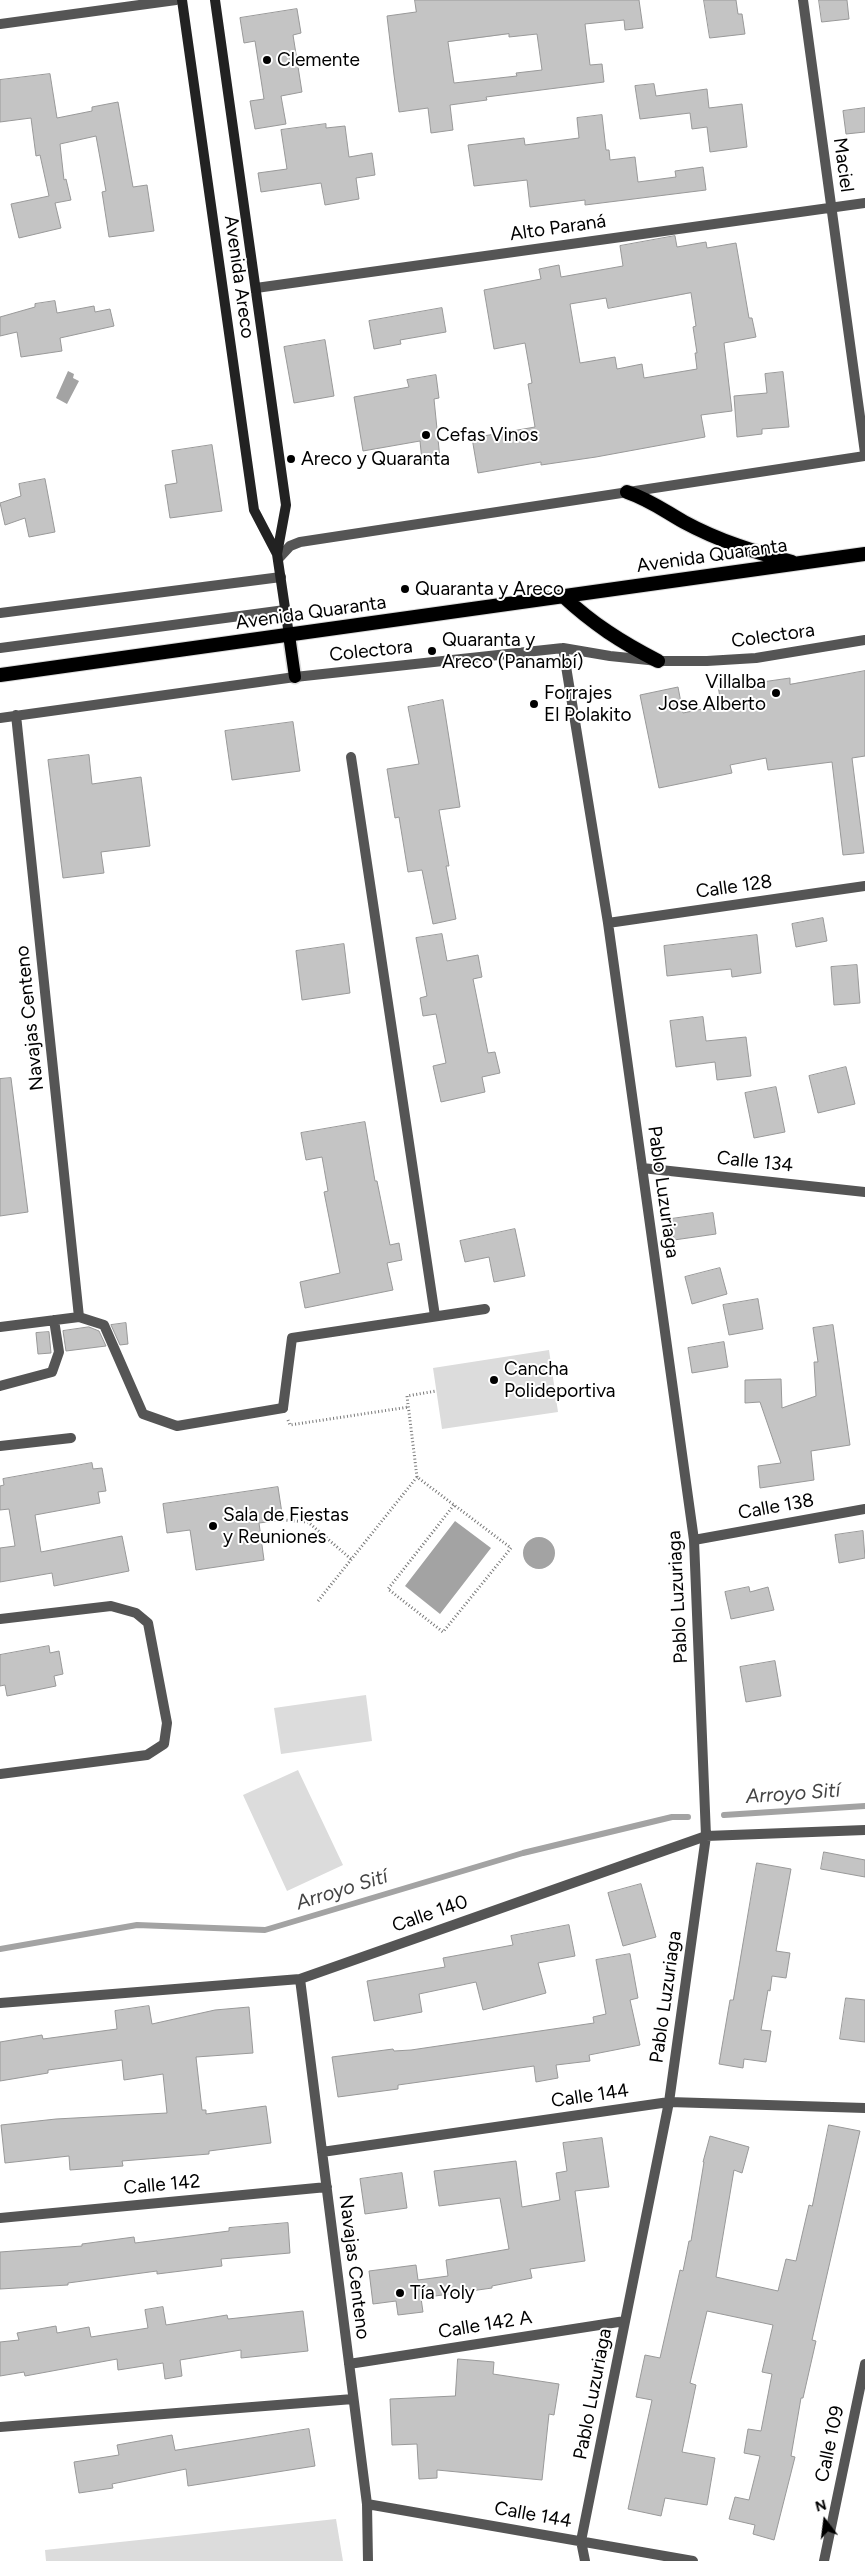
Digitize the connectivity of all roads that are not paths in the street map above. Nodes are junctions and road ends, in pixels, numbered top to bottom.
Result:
1 (176, 0) edge
2 (182, 0) edge
3 (215, 0) edge
4 (802, 0) edge
5 (0, 24) edge
6 (865, 203) edge
7 (831, 208) junction
8 (256, 288) junction
9 (865, 454) edge
10 (627, 492) junction
11 (865, 554) edge
12 (277, 556) junction
13 (798, 564) junction
14 (281, 577) junction
15 (562, 596) junction
16 (286, 610) junction
17 (0, 613) edge
18 (289, 635) junction
19 (865, 640) edge
20 (0, 648) edge
21 (563, 648) junction
22 (658, 660) junction
23 (0, 675) edge
24 (294, 677) junction
25 (16, 715) junction
26 (0, 718) edge
27 (351, 757) dead end
28 (865, 886) edge
29 (608, 923) junction
30 (642, 1168) junction
31 (865, 1192) edge
32 (485, 1309) dead end
33 (435, 1316) junction
34 (79, 1317) junction
35 (54, 1320) junction
36 (0, 1327) edge
37 (0, 1386) edge
38 (71, 1438) dead end
39 (0, 1446) edge
40 (865, 1509) edge
41 (694, 1540) junction
42 (0, 1619) edge
43 (0, 1774) edge
44 (865, 1830) edge
45 (706, 1836) junction
46 (300, 1978) junction
47 (0, 2003) edge
48 (669, 2102) junction
49 (865, 2108) edge
50 (322, 2152) junction
51 (327, 2187) junction
52 (0, 2218) edge
53 (625, 2321) junction
54 (349, 2364) junction
55 (865, 2364) edge
56 (353, 2399) junction
57 (0, 2427) edge
58 (367, 2504) junction
59 (581, 2542) junction
60 (368, 2561) edge
61 (585, 2561) edge
62 (693, 2561) edge
63 (824, 2561) edge

1 - 5 street
2 - 12 main road, Avenida Areco
3 - 8 main road, Avenida Areco
4 - 7 street, Maciel
6 - 7 street, Alto Paraná
7 - 8 street, Alto Paraná
7 - 9 street, Maciel
8 - 12 main road, Avenida Areco
9 - 10 street
10 - 12 street
10 - 13 highway
11 - 13 highway, Avenida Quaranta
12 - 14 main road, Avenida Areco
13 - 15 highway, Avenida Quaranta
14 - 16 main road, Avenida Areco
14 - 17 street
15 - 18 highway, Avenida Quaranta
15 - 22 highway
16 - 18 main road, Avenida Areco
16 - 20 street
18 - 23 highway, Avenida Quaranta
18 - 24 main road
19 - 22 street, Colectora
21 - 22 street, Colectora
21 - 24 street, Colectora
21 - 29 street, Pablo Luzuriaga
24 - 25 street, Colectora
25 - 26 street, Colectora
25 - 34 street, Navajas Centeno
27 - 33 street
28 - 29 street, Calle 128
29 - 30 street, Pablo Luzuriaga
30 - 31 street, Calle 134
30 - 41 street, Pablo Luzuriaga
32 - 33 street
33 - 34 street
34 - 35 street
35 - 36 street
35 - 37 street
38 - 39 street
40 - 41 street, Calle 138
41 - 45 street, Pablo Luzuriaga
42 - 43 street
44 - 45 street, Calle 140
45 - 46 street, Calle 140
45 - 48 street, Pablo Luzuriaga
46 - 47 street, Calle 140
46 - 50 street, Navajas Centeno
48 - 49 street, Calle 144
48 - 50 street, Calle 144
48 - 53 street, Pablo Luzuriaga
50 - 51 street, Navajas Centeno
51 - 52 street, Calle 142
51 - 54 street, Navajas Centeno
53 - 54 street, Calle 142 A
53 - 59 street, Pablo Luzuriaga
54 - 56 street, Navajas Centeno
55 - 63 street, Calle 109
56 - 57 street
56 - 58 street, Navajas Centeno
58 - 59 street, Calle 144
58 - 60 street, Navajas Centeno
59 - 61 street
59 - 62 street, Calle 144

